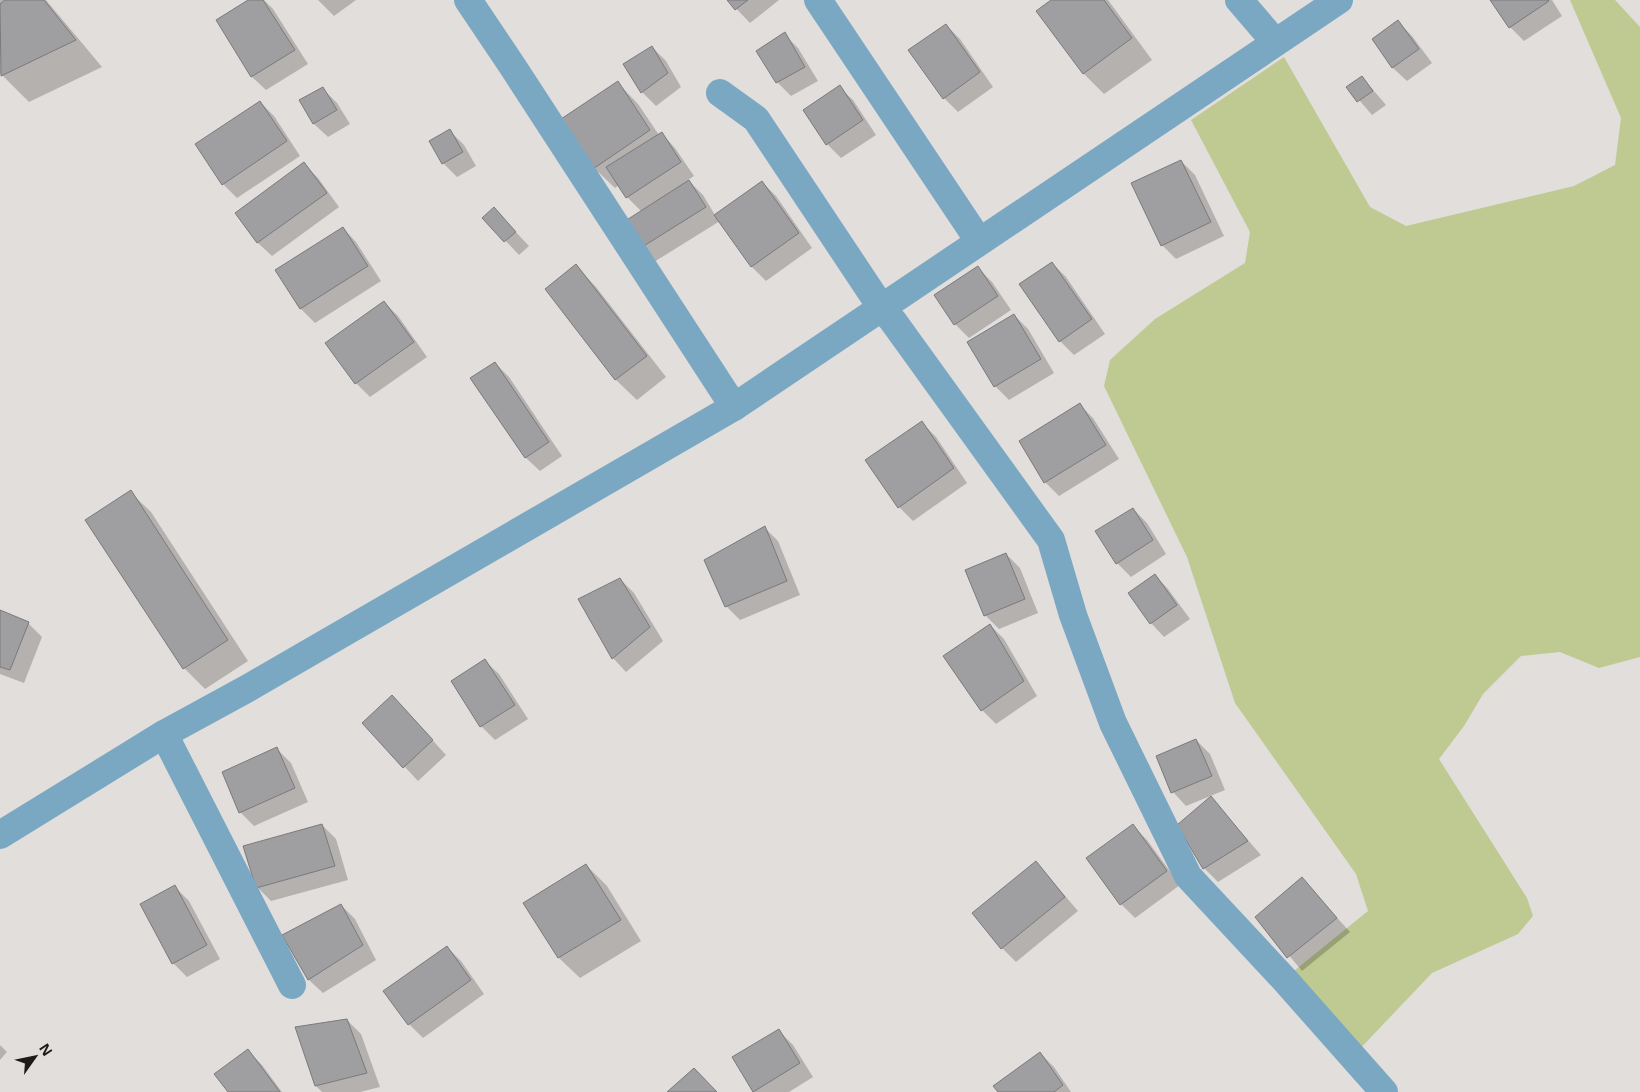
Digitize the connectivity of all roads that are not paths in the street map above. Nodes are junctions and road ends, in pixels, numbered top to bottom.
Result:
1 (468, 0) edge
2 (818, 0) edge
3 (1239, 0) edge
4 (1338, 0) edge
5 (1275, 42) junction
6 (720, 93) dead end
7 (979, 241) junction
8 (881, 307) junction
9 (734, 408) junction
10 (164, 734) junction
11 (0, 835) edge
12 (292, 986) dead end
13 (1384, 1092) edge

1 - 9 street
2 - 7 street
3 - 5 street
4 - 5 street
5 - 7 street
6 - 8 street
7 - 8 street
8 - 9 street
8 - 13 street
9 - 10 street
10 - 11 street
10 - 12 street

